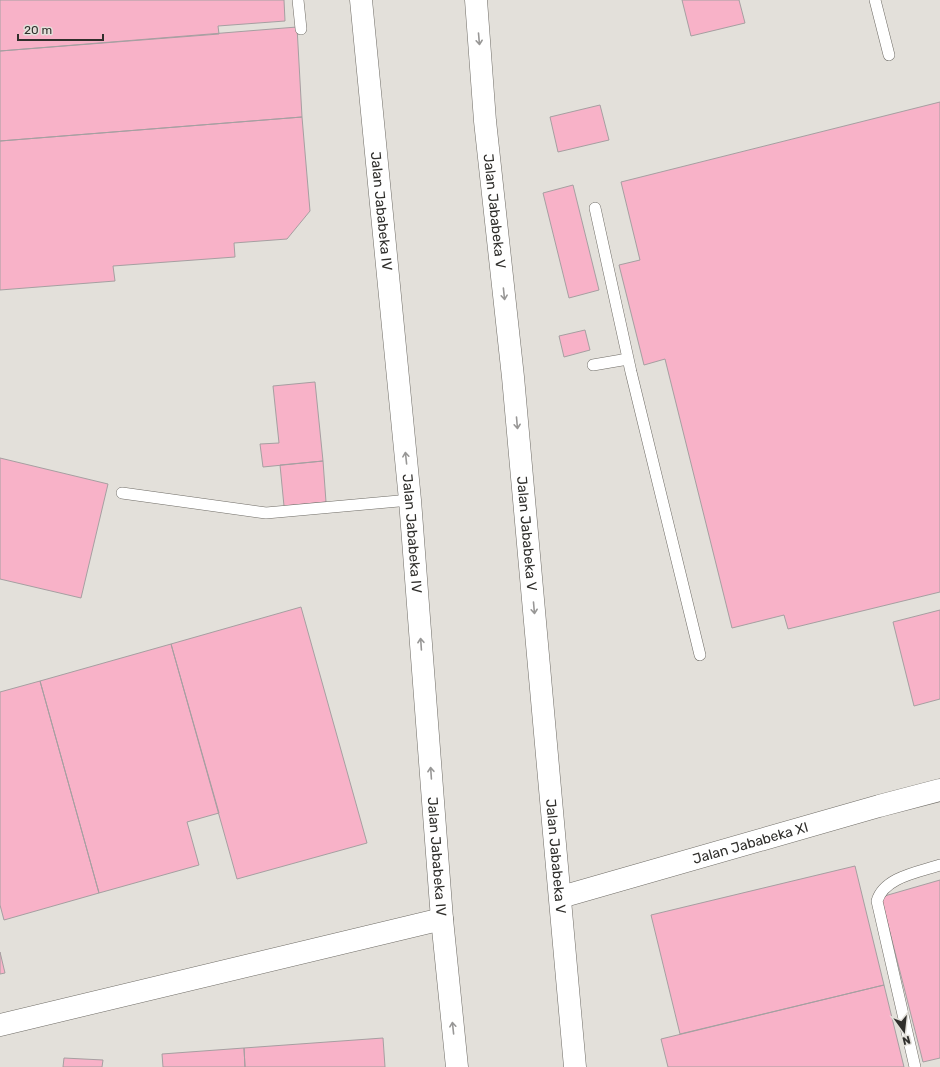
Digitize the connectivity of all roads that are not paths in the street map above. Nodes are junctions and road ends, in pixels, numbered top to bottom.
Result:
1 (298, 0) edge
2 (361, 0) edge
3 (476, 0) edge
4 (875, 0) edge
5 (301, 28) dead end
6 (889, 55) dead end
7 (596, 208) dead end
8 (628, 359) junction
9 (593, 365) dead end
10 (122, 493) dead end
11 (410, 500) junction
12 (700, 655) dead end
13 (940, 791) edge
14 (940, 865) edge
15 (561, 898) junction
16 (442, 919) junction
17 (0, 1025) edge
18 (457, 1067) edge
19 (576, 1067) edge
20 (915, 1067) edge

1 - 5 lane
11 -> 2 street, Jalan Jababeka IV
3 -> 15 street, Jalan Jababeka V
4 - 6 lane
7 - 8 lane
8 - 9 lane
8 - 12 lane
10 - 11 lane
16 -> 11 street, Jalan Jababeka IV
13 - 15 street, Jalan Jababeka XI
14 - 20 lane
15 - 19 street, Jalan Jababeka V
16 - 17 street
18 -> 16 street, Jalan Jababeka IV

